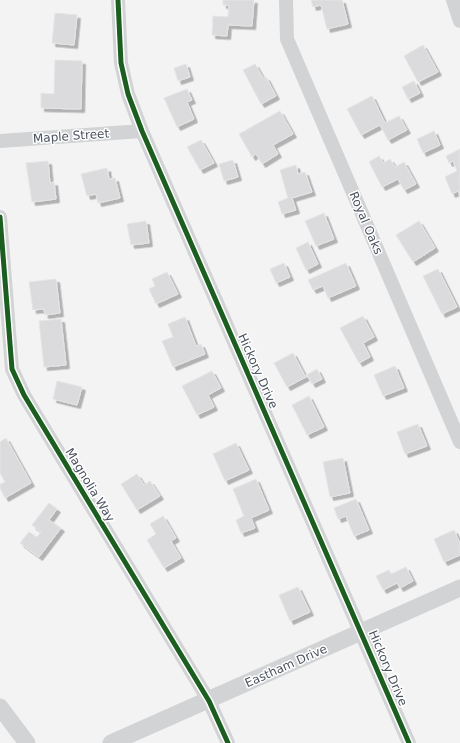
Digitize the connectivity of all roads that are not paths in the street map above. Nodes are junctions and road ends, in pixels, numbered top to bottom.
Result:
1 (118, 0) edge
2 (286, 0) edge
3 (453, 0) edge
4 (460, 21) edge
5 (142, 131) junction
6 (0, 141) edge
7 (0, 217) edge
8 (460, 442) edge
9 (460, 588) edge
10 (361, 632) junction
11 (209, 701) junction
12 (0, 707) edge
13 (27, 743) edge
14 (111, 743) edge
15 (228, 743) edge
16 (409, 743) edge

1 - 5 street, Hickory Drive
2 - 8 street, Royal Oaks
3 - 4 street
5 - 6 street, Maple Street
5 - 10 street, Hickory Drive
7 - 11 street, Magnolia Way
9 - 10 street, Eastham Drive
10 - 11 street, Eastham Drive
10 - 16 street, Hickory Drive
11 - 14 street, Eastham Drive
11 - 15 street, Magnolia Way
12 - 13 street

